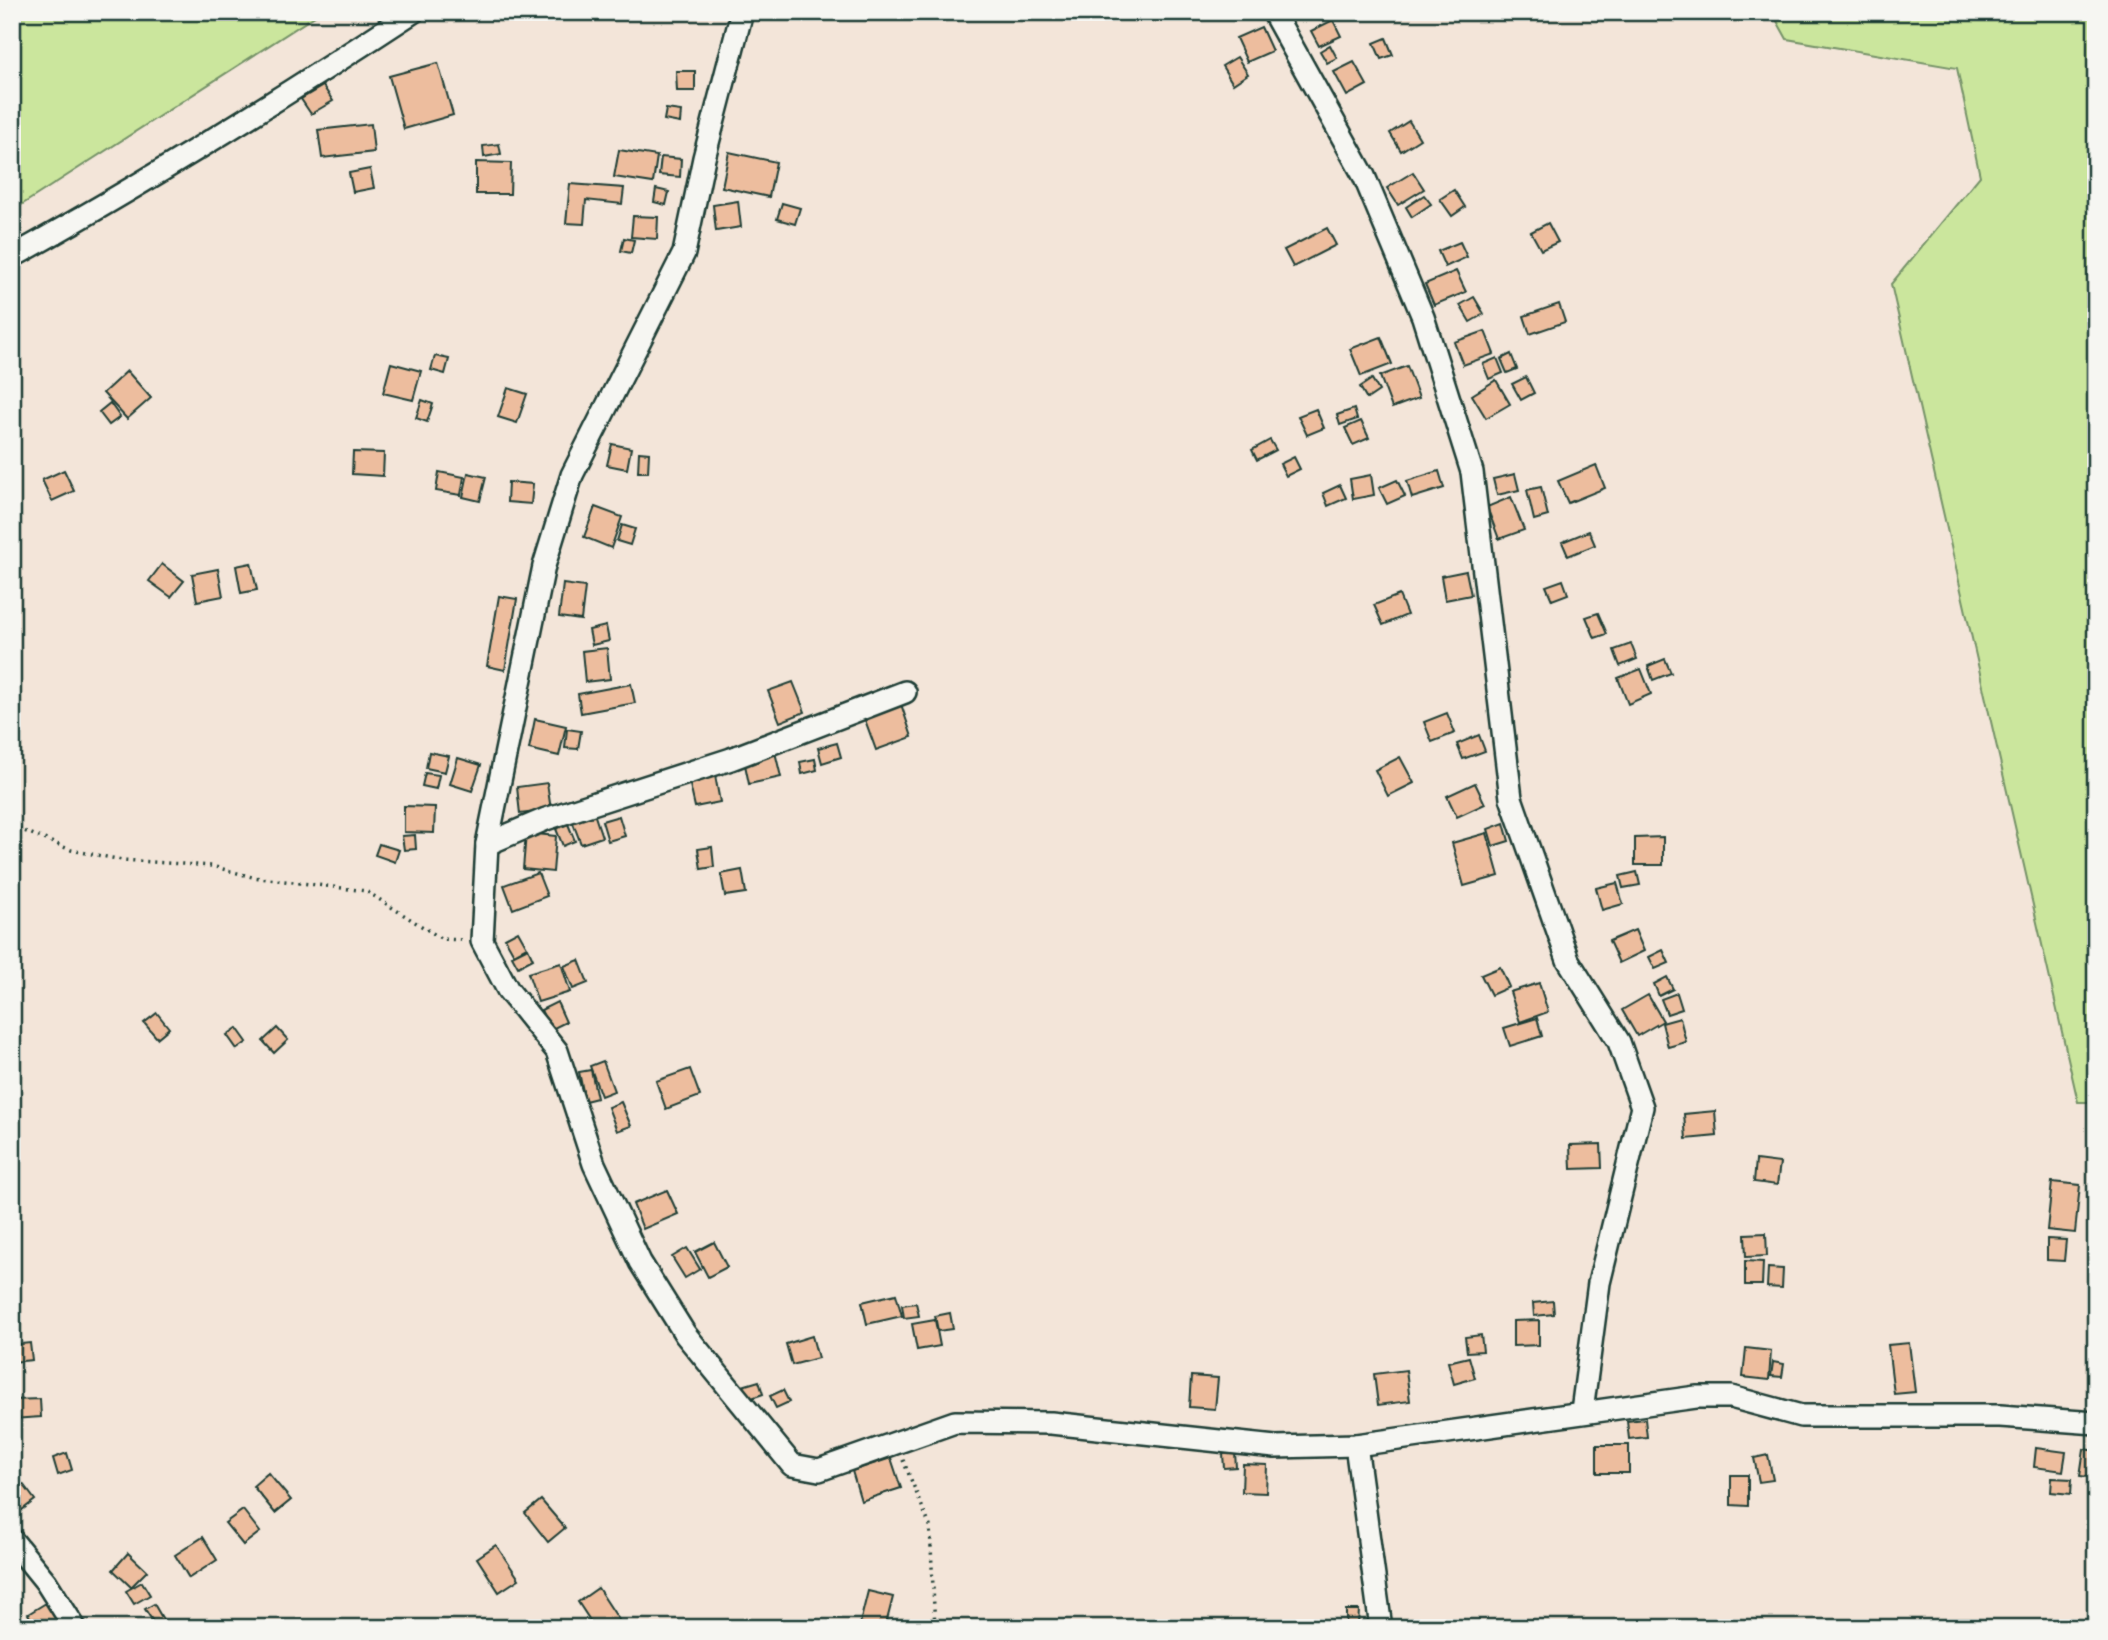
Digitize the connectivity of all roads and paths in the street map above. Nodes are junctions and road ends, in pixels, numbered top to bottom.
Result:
1 (413, 12) edge
2 (742, 12) edge
3 (1273, 12) edge
4 (12, 257) edge
5 (905, 692) dead end
6 (12, 827) edge
7 (487, 844) junction
8 (482, 941) junction
9 (1582, 1411) junction
10 (2096, 1423) edge
11 (895, 1442) junction
12 (1356, 1446) junction
13 (12, 1540) edge
14 (75, 1628) edge
15 (935, 1628) edge
16 (1381, 1628) edge

1 - 4 street
2 - 7 street
3 - 9 street
5 - 7 street
6 - 8 path
7 - 8 street
8 - 11 street
9 - 10 street
9 - 12 street
11 - 12 street
11 - 15 path
12 - 16 street
13 - 14 street

